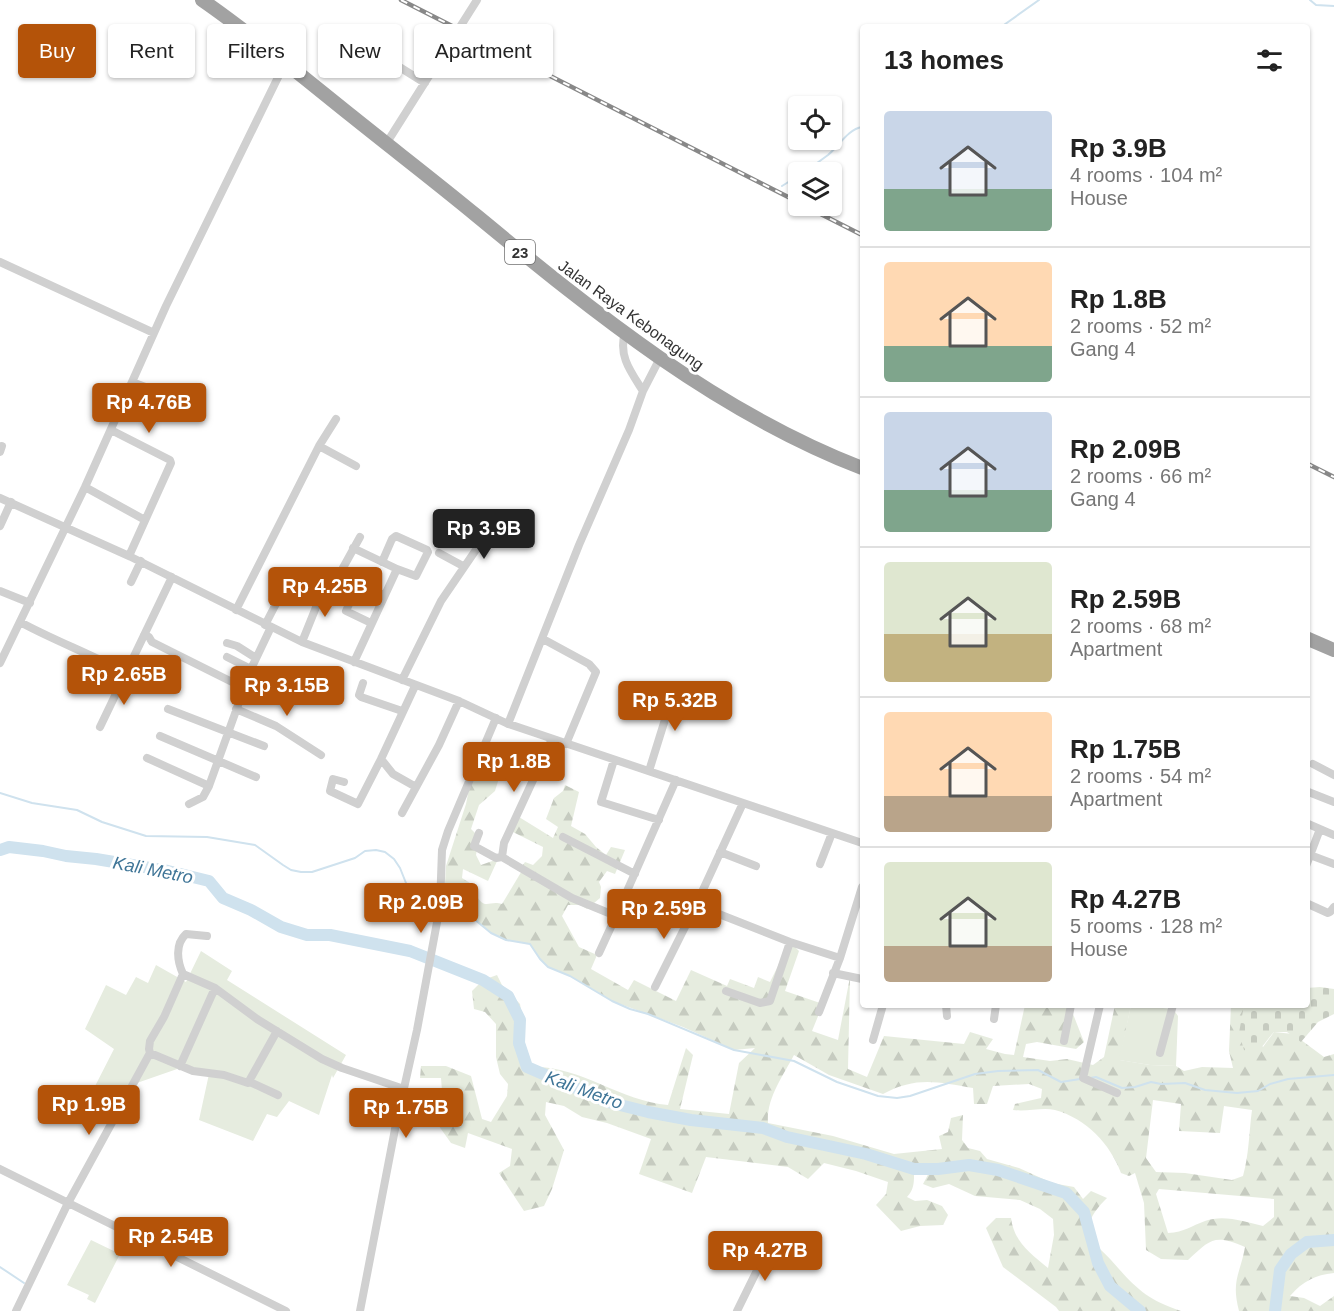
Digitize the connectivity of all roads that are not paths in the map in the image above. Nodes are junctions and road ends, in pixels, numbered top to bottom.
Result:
1 (202, 0) edge
2 (476, 0) edge
3 (234, 24) edge
4 (402, 69) edge
5 (278, 78) edge
6 (304, 78) edge
7 (425, 83) junction
8 (386, 144) junction
9 (0, 262) edge
10 (154, 333) junction
11 (625, 333) junction
12 (660, 358) junction
13 (132, 382) junction
14 (643, 391) junction
15 (183, 401) dead end
16 (336, 419) dead end
17 (111, 430) junction
18 (319, 446) junction
19 (356, 466) dead end
20 (860, 467) edge
21 (85, 487) junction
22 (0, 498) edge
23 (11, 502) junction
24 (145, 520) junction
25 (0, 526) edge
26 (67, 526) junction
27 (360, 537) dead end
28 (484, 538) dead end
29 (353, 548) junction
30 (440, 553) dead end
31 (129, 556) junction
32 (141, 561) junction
33 (382, 562) junction
34 (463, 566) junction
35 (397, 569) junction
36 (291, 575) dead end
37 (172, 577) junction
38 (131, 582) dead end
39 (358, 584) junction
40 (325, 585) dead end
41 (0, 591) edge
42 (384, 595) junction
43 (30, 603) junction
44 (236, 610) junction
45 (20, 622) junction
46 (371, 623) junction
47 (268, 626) junction
48 (144, 635) junction
49 (543, 639) junction
50 (1310, 640) edge
51 (302, 642) junction
52 (227, 643) dead end
53 (1334, 650) edge
54 (227, 657) dead end
55 (256, 658) junction
56 (354, 662) junction
57 (0, 663) edge
58 (251, 669) junction
59 (126, 673) junction
60 (402, 680) junction
61 (363, 683) dead end
62 (415, 686) junction
63 (244, 688) junction
64 (459, 701) junction
65 (661, 702) dead end
66 (168, 709) dead end
67 (236, 709) junction
68 (402, 711) junction
69 (502, 721) junction
70 (99, 727) dead end
71 (227, 732) junction
72 (160, 736) dead end
73 (552, 739) junction
74 (566, 744) junction
75 (264, 746) dead end
76 (321, 755) dead end
77 (147, 758) dead end
78 (381, 759) junction
79 (219, 760) junction
80 (614, 760) junction
81 (1313, 764) dead end
82 (649, 771) junction
83 (1334, 775) edge
84 (256, 777) dead end
85 (676, 780) junction
86 (344, 782) dead end
87 (209, 786) junction
88 (416, 787) junction
89 (1310, 793) edge
90 (1334, 802) edge
91 (743, 803) junction
92 (189, 804) dead end
93 (402, 813) dead end
94 (659, 820) junction
95 (1310, 825) edge
96 (1320, 829) junction
97 (479, 833) dead end
98 (831, 833) junction
99 (1334, 835) edge
100 (563, 837) dead end
101 (860, 842) edge
102 (720, 852) junction
103 (1310, 855) joint
104 (502, 857) junction
105 (820, 864) dead end
106 (1334, 864) edge
107 (756, 866) dead end
108 (635, 874) junction
109 (860, 893) edge
110 (696, 905) junction
111 (1310, 905) edge
112 (1334, 907) edge
113 (616, 916) junction
114 (207, 936) dead end
115 (790, 942) junction
116 (599, 953) dead end
117 (840, 958) junction
118 (183, 974) junction
119 (833, 974) junction
120 (860, 979) edge
121 (655, 987) dead end
122 (215, 988) junction
123 (726, 991) dead end
124 (883, 1008) edge
125 (946, 1008) edge
126 (996, 1008) edge
127 (1070, 1008) edge
128 (1099, 1008) edge
129 (1172, 1008) edge
130 (819, 1012) dead end
131 (947, 1016) dead end
132 (994, 1018) dead end
133 (277, 1031) junction
134 (873, 1040) dead end
135 (1064, 1041) dead end
136 (150, 1053) junction
137 (1160, 1053) dead end
138 (180, 1066) junction
139 (250, 1082) junction
140 (404, 1089) junction
141 (1118, 1093) dead end
142 (278, 1095) dead end
143 (0, 1169) edge
144 (68, 1203) junction
145 (771, 1242) dead end
146 (16, 1311) edge
147 (286, 1311) edge
148 (360, 1311) edge
149 (737, 1311) edge

1 - 3 highway, Jalan Raya Kebonagung / 23
2 - 7 street
4 - 7 street
5 - 10 street
6 - 8 highway, Jalan Raya Kebonagung / 23
7 - 8 street
8 - 11 highway, Jalan Raya Kebonagung / 23
9 - 10 street
10 - 13 street
11 - 12 highway, Jalan Raya Kebonagung / 23
11 - 14 street
12 - 14 street
12 - 20 highway, Jalan Raya Kebonagung / 23
13 - 15 street
13 - 17 street
14 - 49 street
16 - 18 street
17 - 21 street
17 - 24 street
18 - 19 street
18 - 44 street
21 - 24 street
21 - 26 street
22 - 23 street
23 - 25 street
23 - 26 street
24 - 31 street
26 - 31 street
26 - 43 street
27 - 29 street
28 - 34 street
29 - 33 street
29 - 39 street
30 - 34 street
31 - 32 street
32 - 37 street
32 - 38 street
33 - 35 street
33 - 35 street
34 - 60 street
35 - 42 street
36 - 47 street
37 - 44 street
37 - 48 street
39 - 42 street
39 - 46 street
40 - 51 street
41 - 43 street
42 - 46 street
43 - 45 street
44 - 47 street
45 - 57 street
45 - 59 street
46 - 56 street
47 - 51 street
47 - 55 street
48 - 59 street
48 - 63 street
49 - 69 street
49 - 74 street
50 - 53 highway
51 - 56 street
52 - 55 street
54 - 58 street
55 - 58 street
56 - 60 street
58 - 63 street
59 - 70 street
60 - 62 street
61 - 68 street
62 - 64 street
62 - 68 street
63 - 67 street
64 - 69 street
64 - 88 street
65 - 82 street
66 - 71 street
67 - 71 street
67 - 76 street
68 - 78 street
69 - 73 street
69 - 140 street
71 - 75 street
71 - 79 street
72 - 79 street
73 - 74 street
73 - 104 street
74 - 80 street
77 - 87 street
78 - 86 street
78 - 88 street
79 - 84 street
79 - 87 street
80 - 82 street
80 - 94 street
81 - 83 street
82 - 85 street
85 - 91 street
85 - 94 street
87 - 92 street
88 - 93 street
89 - 90 street
91 - 98 street
91 - 102 street
94 - 108 street
95 - 96 street
96 - 99 street
96 - 103 street
97 - 104 street
98 - 101 street
98 - 105 street
100 - 108 street
102 - 107 street
102 - 110 street
103 - 106 street
104 - 113 street
108 - 113 street
109 - 117 street
110 - 115 street
110 - 121 street
111 - 112 street
113 - 116 street
114 - 118 street
115 - 117 street
115 - 123 street
117 - 119 street
118 - 122 street
118 - 136 street
119 - 120 street
119 - 130 street
122 - 133 street
122 - 138 street
124 - 134 street
125 - 131 street
126 - 132 street
127 - 135 street
128 - 141 street
129 - 137 street
133 - 139 street
133 - 140 street
136 - 138 street
136 - 144 street
138 - 139 street
139 - 142 street
140 - 148 street
143 - 144 street
144 - 146 street
144 - 147 street
145 - 149 street

